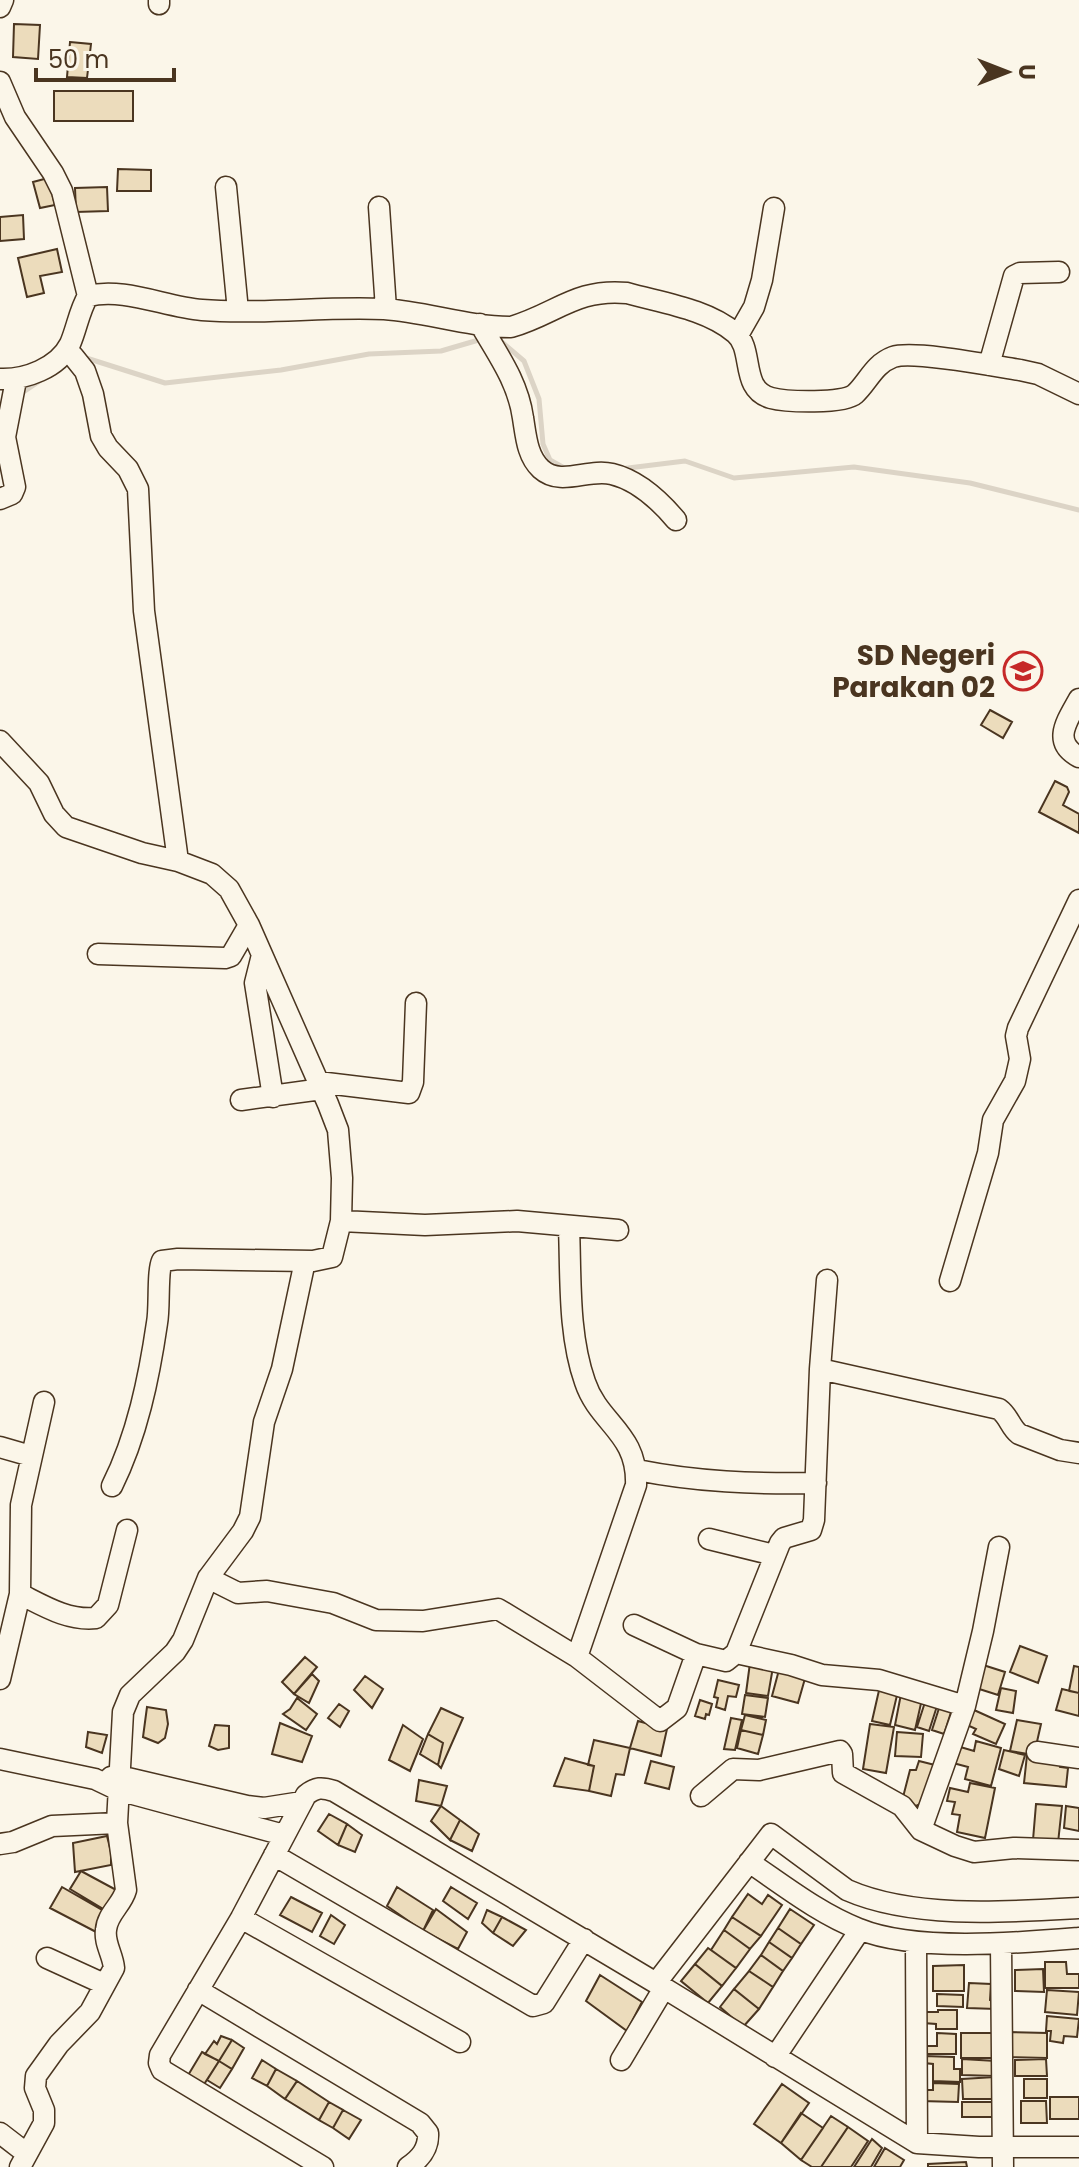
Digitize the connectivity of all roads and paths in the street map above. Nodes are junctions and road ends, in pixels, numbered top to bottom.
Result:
1 (3, 0) edge
2 (0, 7) edge
3 (0, 82) edge
4 (226, 187) dead end
5 (379, 207) dead end
6 (774, 208) dead end
7 (1059, 272) dead end
8 (88, 296) junction
9 (386, 309) junction
10 (238, 311) junction
11 (485, 333) junction
12 (738, 335) junction
13 (75, 359) junction
14 (989, 365) junction
15 (10, 383) edge
16 (1079, 394) edge
17 (0, 499) edge
18 (676, 520) dead end
19 (1079, 699) edge
20 (0, 741) edge
21 (1079, 757) edge
22 (178, 861) junction
23 (1079, 900) edge
24 (249, 925) junction
25 (98, 954) dead end
26 (262, 955) junction
27 (416, 1003) dead end
28 (320, 1086) junction
29 (273, 1097) junction
30 (241, 1100) dead end
31 (341, 1221) junction
32 (569, 1227) junction
33 (618, 1230) dead end
34 (305, 1261) junction
35 (827, 1280) dead end
36 (950, 1281) dead end
37 (820, 1369) junction
38 (44, 1402) dead end
39 (0, 1447) edge
40 (1079, 1453) edge
41 (31, 1456) junction
42 (637, 1470) junction
43 (816, 1483) junction
44 (112, 1486) dead end
45 (127, 1530) dead end
46 (10, 1534) edge
47 (709, 1539) dead end
48 (999, 1547) dead end
49 (774, 1555) junction
50 (208, 1578) junction
51 (20, 1594) junction
52 (7, 1622) edge
53 (634, 1625) dead end
54 (736, 1653) junction
55 (696, 1654) junction
56 (577, 1657) junction
57 (0, 1679) edge
58 (965, 1706) junction
59 (1037, 1752) dead end
60 (1079, 1758) edge
61 (0, 1759) edge
62 (118, 1783) junction
63 (701, 1796) dead end
64 (302, 1802) junction
65 (117, 1823) junction
66 (921, 1830) junction
67 (284, 1835) junction
68 (0, 1844) edge
69 (1079, 1850) edge
70 (274, 1855) junction
71 (749, 1862) junction
72 (857, 1894) junction
73 (1079, 1908) edge
74 (241, 1918) junction
75 (851, 1925) junction
76 (1079, 1938) edge
77 (584, 1939) junction
78 (916, 1942) junction
79 (1001, 1944) junction
80 (47, 1958) dead end
81 (104, 1984) junction
82 (660, 1986) junction
83 (198, 1990) junction
84 (460, 2042) dead end
85 (775, 2057) junction
86 (621, 2060) dead end
87 (0, 2133) edge
88 (917, 2143) junction
89 (1079, 2147) edge
90 (979, 2157) edge
91 (1003, 2157) edge
92 (23, 2160) edge
93 (323, 2167) edge
94 (408, 2167) edge

1 - 2 street
3 - 8 street
4 - 10 street
5 - 9 street
6 - 12 street
7 - 14 street
8 - 10 street
8 - 13 street
9 - 10 street
9 - 11 street
11 - 12 street
11 - 18 street
12 - 14 street
13 - 15 street
13 - 22 street
14 - 16 street
15 - 17 street
19 - 21 street
20 - 22 street
22 - 24 street
23 - 36 street
24 - 25 street
24 - 26 street
26 - 28 street
26 - 29 street
27 - 28 street
28 - 29 street
28 - 31 street
29 - 30 street
31 - 32 street
31 - 34 street
32 - 33 street
32 - 42 street
34 - 44 street
34 - 50 street
35 - 37 street
37 - 40 street
37 - 43 street
38 - 41 street
39 - 41 street
41 - 46 street
42 - 43 street
42 - 56 street
43 - 49 street
45 - 51 street
46 - 51 street
47 - 49 street
48 - 58 street
49 - 54 street
50 - 56 street
50 - 62 street
51 - 52 street
52 - 57 street
53 - 55 street
54 - 55 street
54 - 58 street
55 - 56 street
58 - 66 street
59 - 60 street
61 - 62 street
62 - 64 street
62 - 65 street
62 - 67 street
63 - 66 street
64 - 67 street
64 - 77 street
65 - 68 street
65 - 81 street
66 - 69 street
67 - 70 street
70 - 74 street
70 - 77 street
71 - 72 street
71 - 75 street
71 - 82 street
72 - 73 street
72 - 75 street
74 - 83 street
74 - 84 street
75 - 78 street
75 - 85 street
76 - 79 street
77 - 82 street
78 - 79 street
78 - 88 street
79 - 91 street
80 - 81 street
81 - 92 street
82 - 85 street
82 - 86 street
83 - 93 street
83 - 94 street
85 - 88 street
87 - 92 street
88 - 90 street
89 - 91 street
90 - 91 street

